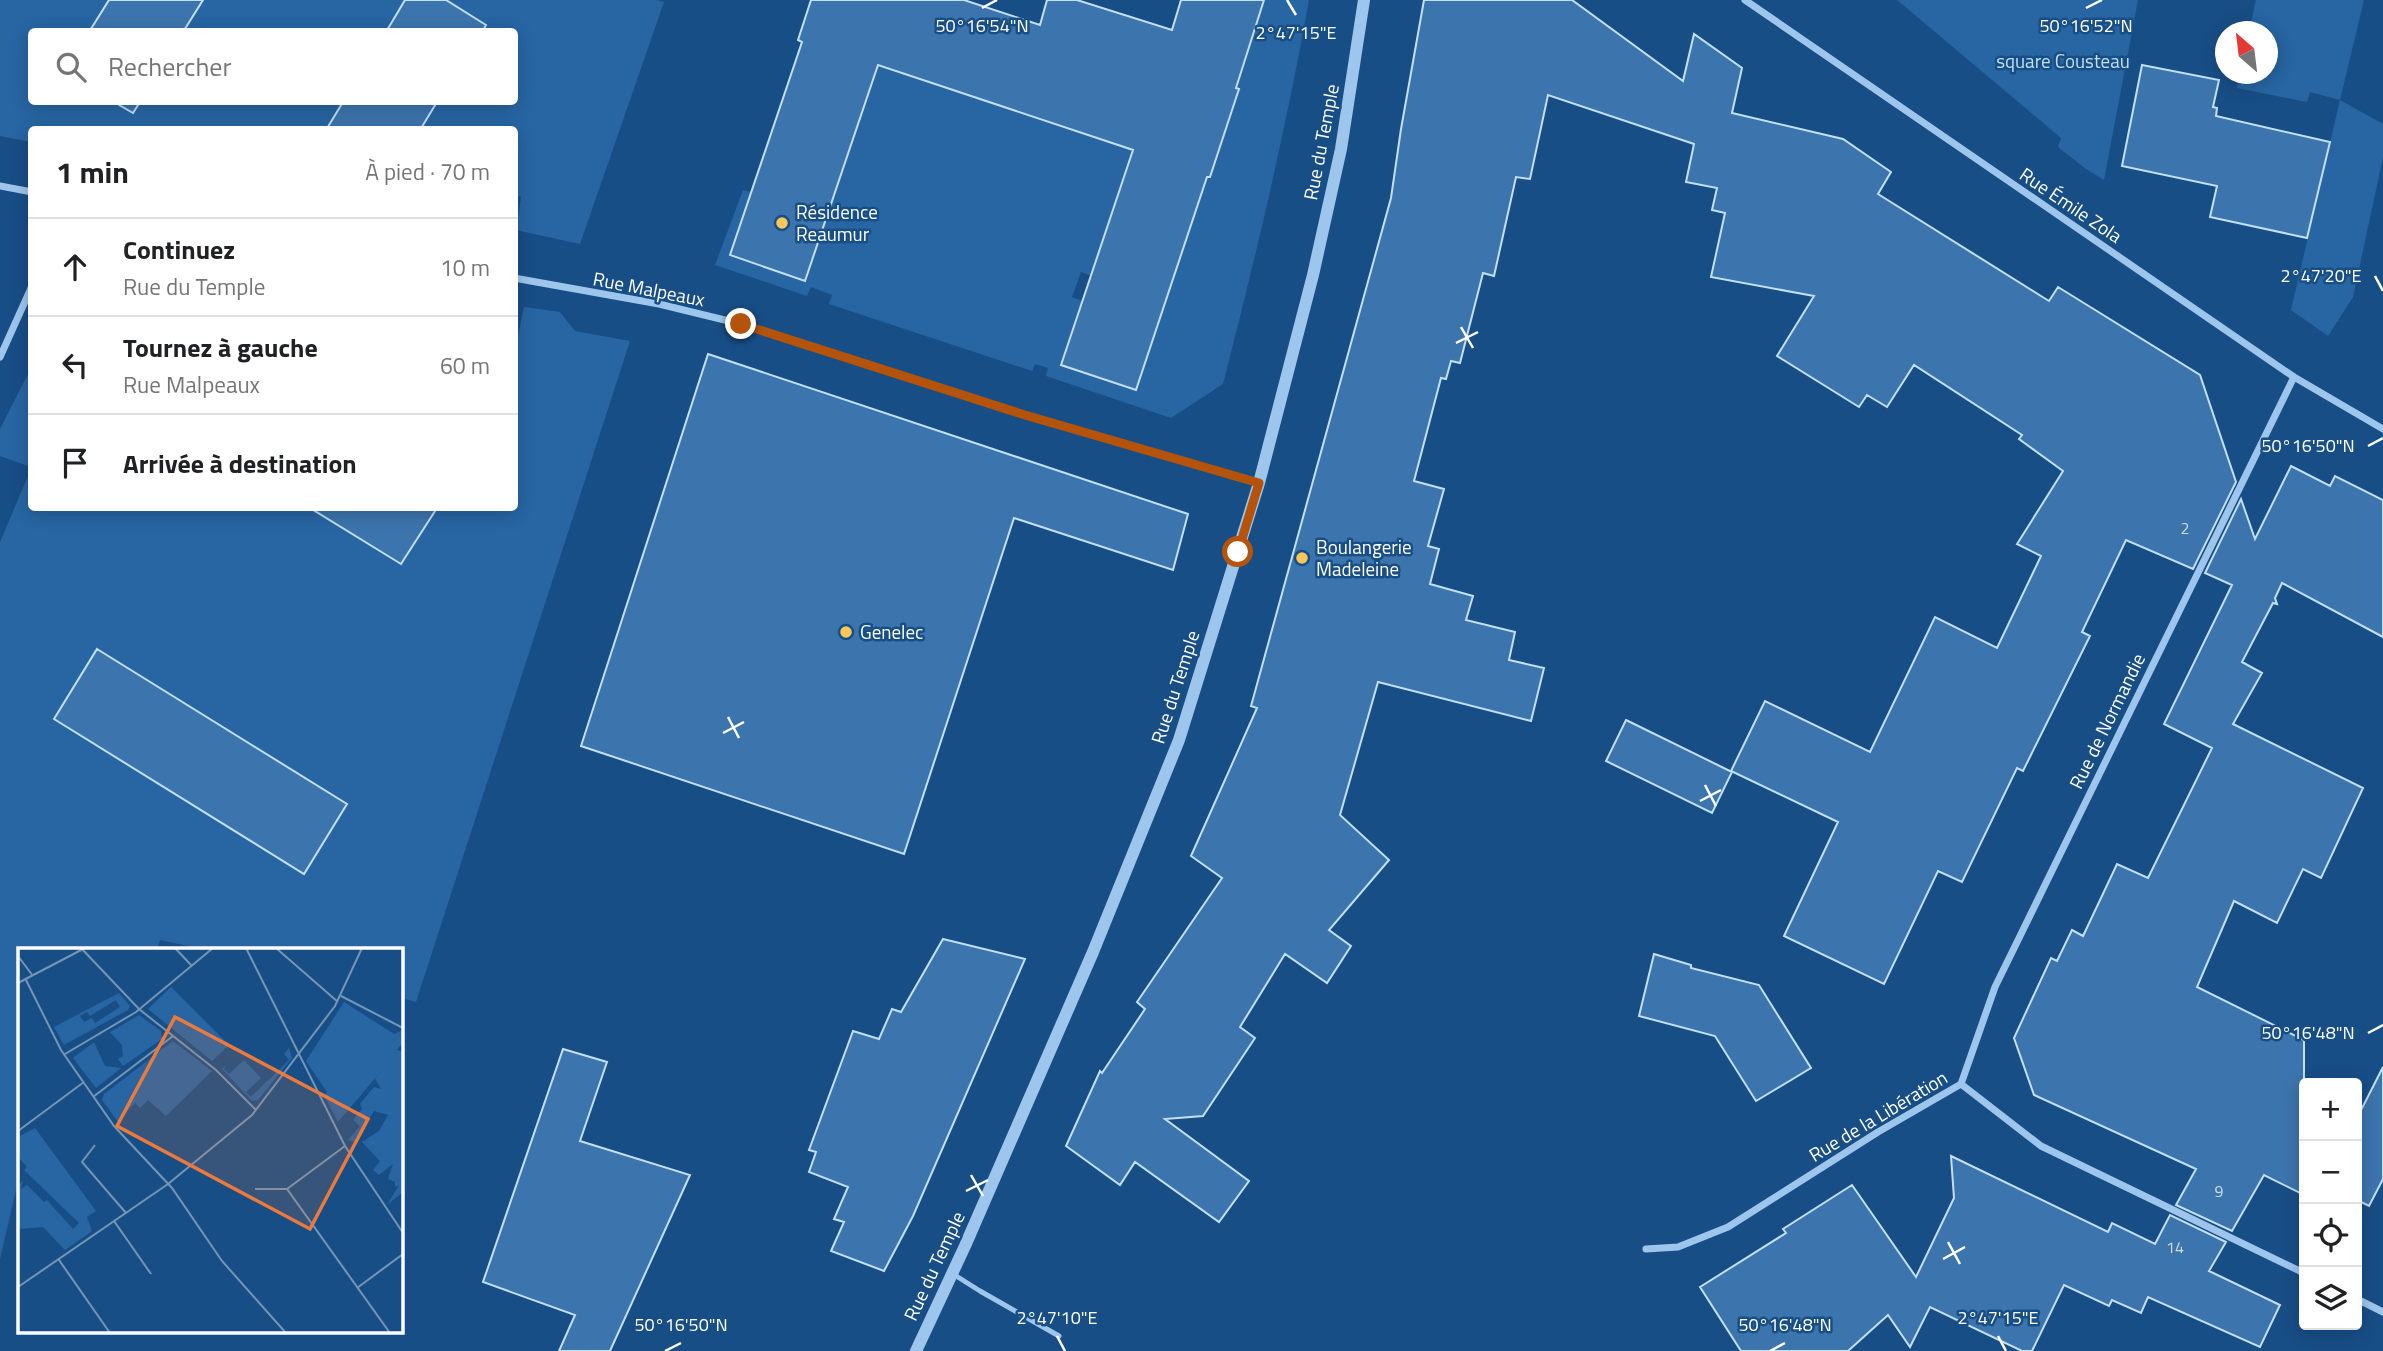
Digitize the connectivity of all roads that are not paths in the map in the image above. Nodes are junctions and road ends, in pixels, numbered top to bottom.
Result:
1 (1364, 0) edge
2 (1745, 0) edge
3 (0, 186) edge
4 (28, 191) edge
5 (518, 279) edge
6 (28, 295) edge
7 (0, 357) edge
8 (2294, 377) junction
9 (2383, 429) edge
10 (1259, 483) junction
11 (1961, 1084) junction
12 (1646, 1249) dead end
13 (2299, 1271) edge
14 (951, 1272) junction
15 (2362, 1302) edge
16 (2383, 1312) edge
17 (1059, 1335) dead end
18 (916, 1351) edge

1 - 10 street, Rue du Temple
2 - 8 street, Rue Émile Zola
3 - 4 street
5 - 10 street, Rue Malpeaux
6 - 7 street
8 - 9 street, Rue Émile Zola
8 - 11 street, Rue de Normandie
10 - 14 street, Rue du Temple
11 - 12 street, Rue de la Libération
11 - 13 street, Rue de la Libération
14 - 17 lane
14 - 18 street, Rue du Temple
15 - 16 street

